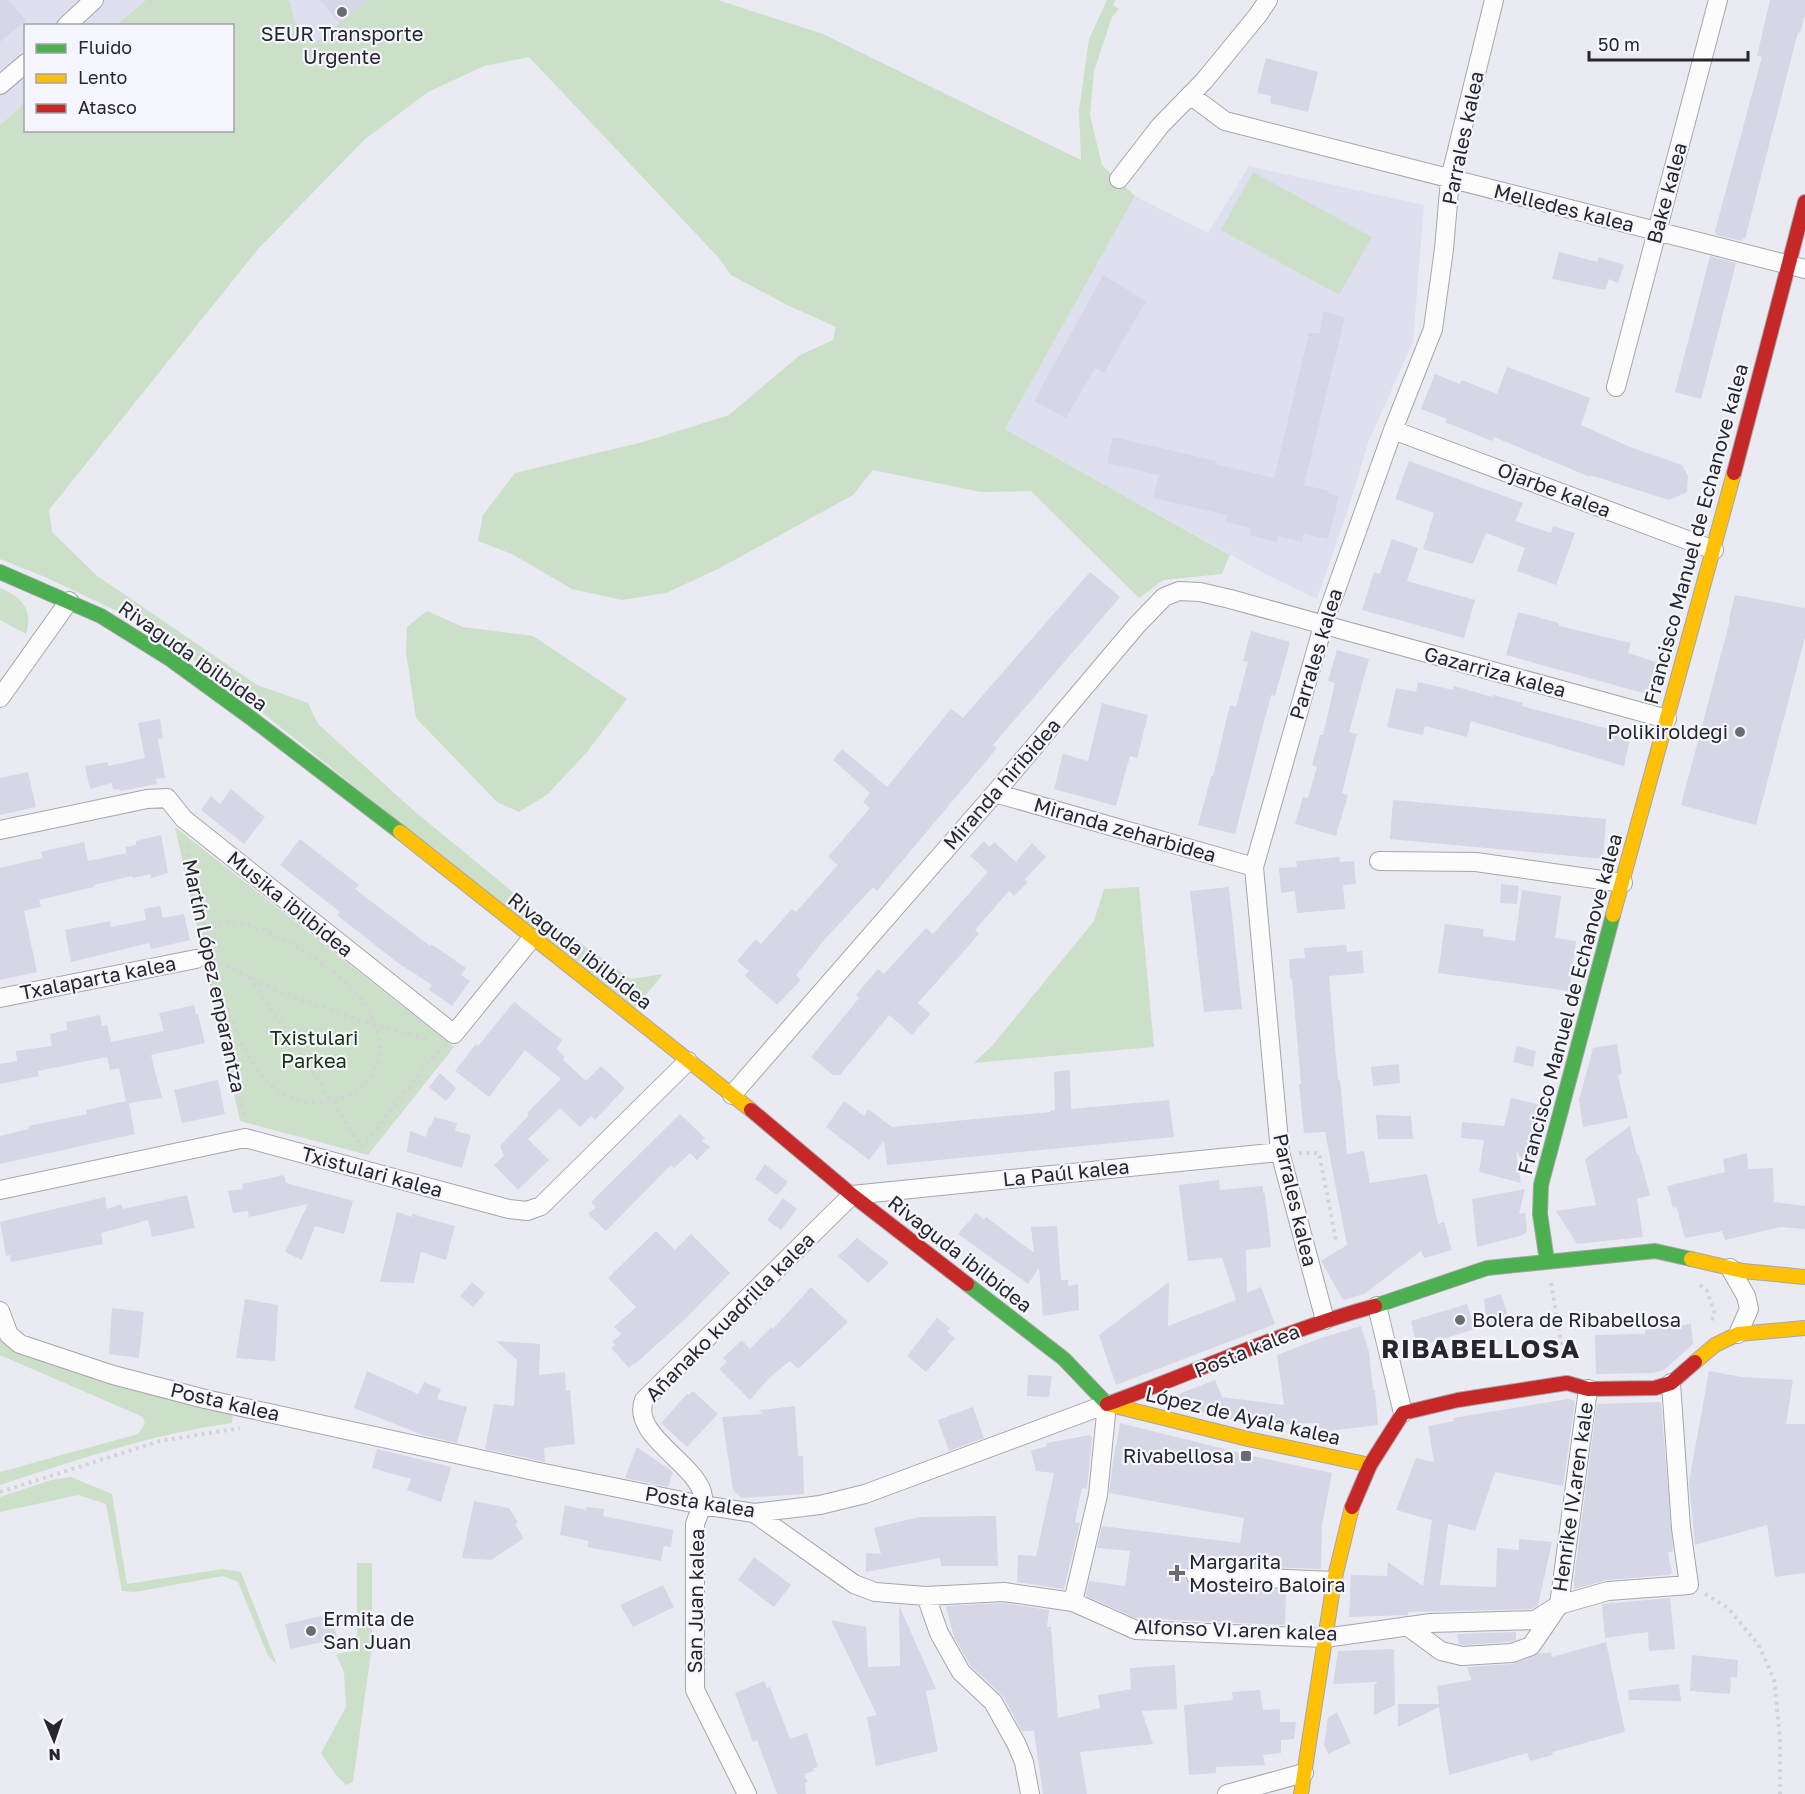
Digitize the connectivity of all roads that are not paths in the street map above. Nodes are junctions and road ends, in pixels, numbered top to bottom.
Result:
1 (94, 0) edge
2 (1268, 0) edge
3 (1494, 0) edge
4 (1718, 0) edge
5 (68, 24) edge
6 (24, 65) edge
7 (0, 85) edge
8 (1190, 95) junction
9 (1450, 178) junction
10 (1119, 179) dead end
11 (1805, 202) edge
12 (1657, 232) junction
13 (1797, 267) edge
14 (1616, 387) dead end
15 (1393, 429) junction
16 (1714, 550) junction
17 (0, 572) edge
18 (69, 601) junction
19 (1323, 626) junction
20 (0, 698) edge
21 (1666, 719) junction
22 (995, 793) junction
23 (0, 830) edge
24 (1379, 861) dead end
25 (1254, 867) junction
26 (1623, 883) junction
27 (532, 938) junction
28 (203, 958) road end
29 (0, 998) edge
30 (688, 1061) junction
31 (732, 1095) junction
32 (1280, 1152) junction
33 (0, 1190) edge
34 (852, 1195) junction
35 (1547, 1261) junction
36 (1730, 1268) junction
37 (1805, 1277) edge
38 (1377, 1306) junction
39 (0, 1311) edge
40 (1325, 1320) junction
41 (1805, 1328) edge
42 (1738, 1334) junction
43 (1671, 1383) junction
44 (1588, 1389) junction
45 (1107, 1404) junction
46 (1403, 1413) junction
47 (1370, 1465) junction
48 (702, 1505) junction
49 (793, 1508) junction
50 (754, 1513) junction
51 (788, 1539) junction
52 (1195, 1575) dead end
53 (1334, 1581) junction
54 (926, 1596) junction
55 (1073, 1602) junction
56 (1559, 1605) junction
57 (1407, 1626) junction
58 (1325, 1638) junction
59 (1304, 1773) junction
60 (747, 1794) edge
61 (1030, 1794) edge
62 (1227, 1794) edge
63 (1301, 1794) edge

1 - 5 street
2 - 8 street
3 - 9 street, Parrales kalea
4 - 12 street, Bake kalea
6 - 7 street
8 - 9 street, Melledes kalea
8 - 10 street
9 - 12 street, Melledes kalea
9 - 15 street, Parrales kalea
11 - 13 street, Francisco Manuel de Echanove kalea
12 - 13 street, Melledes kalea
12 - 14 street, Bake kalea
13 - 16 street, Francisco Manuel de Echanove kalea
15 - 16 street, Ojarbe kalea
15 - 19 street, Parrales kalea
16 - 21 street, Francisco Manuel de Echanove kalea
17 - 18 street, Rivaguda ibilbidea
18 - 20 street
18 - 27 street, Rivaguda ibilbidea
19 - 21 street, Gazarriza kalea
19 - 22 street, Miranda hiribidea
19 - 25 street, Parrales kalea
21 - 26 street, Francisco Manuel de Echanove kalea
22 - 25 street, Miranda zeharbidea
22 - 31 street, Miranda hiribidea
23 - 27 street, Musika ibilbidea
24 - 26 street
25 - 32 street, Parrales kalea
26 - 35 street, Francisco Manuel de Echanove kalea
27 - 30 street, Rivaguda ibilbidea
28 - 29 street, Txalaparta kalea
30 - 31 street, Rivaguda ibilbidea
30 - 33 street, Txistulari kalea
31 - 34 street, Rivaguda ibilbidea
32 - 34 street, La Paúl kalea
32 - 40 street, Parrales kalea
34 - 45 street, Rivaguda ibilbidea
34 - 48 street, Añanako kuadrilla kalea
35 - 36 street, Posta kalea
35 - 38 street, Posta kalea
36 - 37 street, Posta kalea
36 - 42 street
38 - 40 street, Posta kalea
38 - 46 street
39 - 48 street, Posta kalea
40 - 45 street, Posta kalea
41 - 42 street
42 - 43 street
43 - 44 street
43 - 56 street, Alfonso VI.aren kalea
44 - 46 street
44 - 56 street, Henrike IV.aren kale
45 - 47 street, López de Ayala kalea
45 - 49 street, Posta kalea
45 - 55 street
46 - 47 street
47 - 53 street
48 - 50 street, Posta kalea
48 - 60 street, San Juan kalea
49 - 50 street, Posta kalea
49 - 51 street
50 - 51 street, Alfonso VI.aren kalea
51 - 54 street, Alfonso VI.aren kalea
52 - 53 street
53 - 58 street
54 - 55 street, Alfonso VI.aren kalea
54 - 61 street
55 - 58 street, Alfonso VI.aren kalea
56 - 57 street, Alfonso VI.aren kalea
56 - 57 street
57 - 58 street, Alfonso VI.aren kalea
58 - 59 street
59 - 62 street
59 - 63 street

